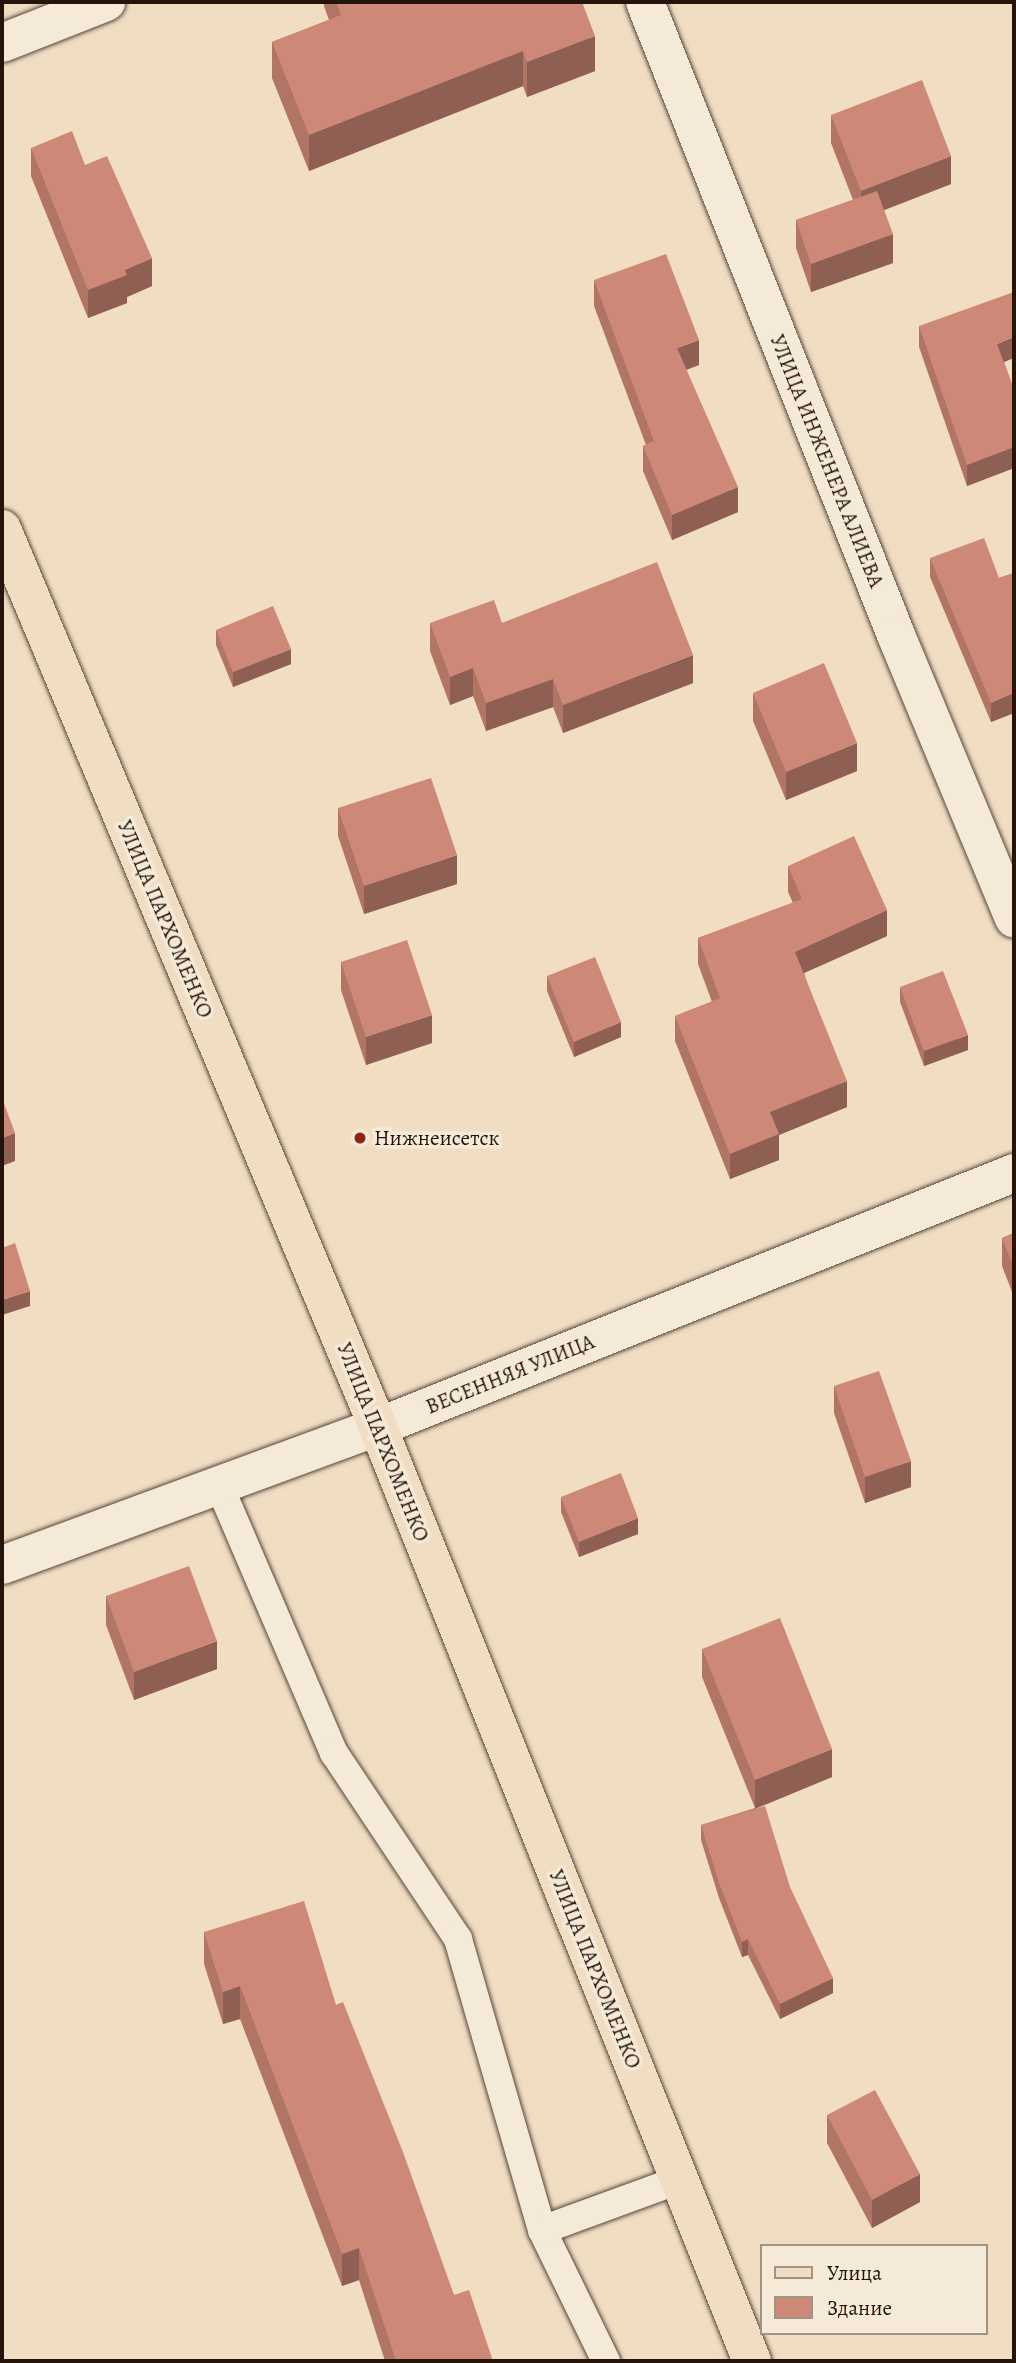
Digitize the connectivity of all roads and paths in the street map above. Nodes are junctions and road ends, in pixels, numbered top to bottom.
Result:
1 (106, 2) edge
2 (645, 2) edge
3 (2, 43) edge
4 (2, 529) edge
5 (1014, 918) edge
6 (1014, 1173) edge
7 (378, 1427) junction
8 (219, 1485) junction
9 (2, 1565) edge
10 (679, 2180) junction
11 (542, 2230) junction
12 (606, 2361) edge
13 (752, 2361) edge

1 - 3 street
2 - 5 street, УЛИЦА ИНЖЕНЕРА АЛИЕВА
4 - 7 main road, УЛИЦА ПАРХОМЕНКО
6 - 7 street, ВЕСЕННЯЯ УЛИЦА
7 - 8 street, ВЕСЕННЯЯ УЛИЦА
7 - 10 main road, УЛИЦА ПАРХОМЕНКО
8 - 9 street, ВЕСЕННЯЯ УЛИЦА
8 - 11 lane
10 - 11 lane
10 - 13 main road, УЛИЦА ПАРХОМЕНКО
11 - 12 lane

